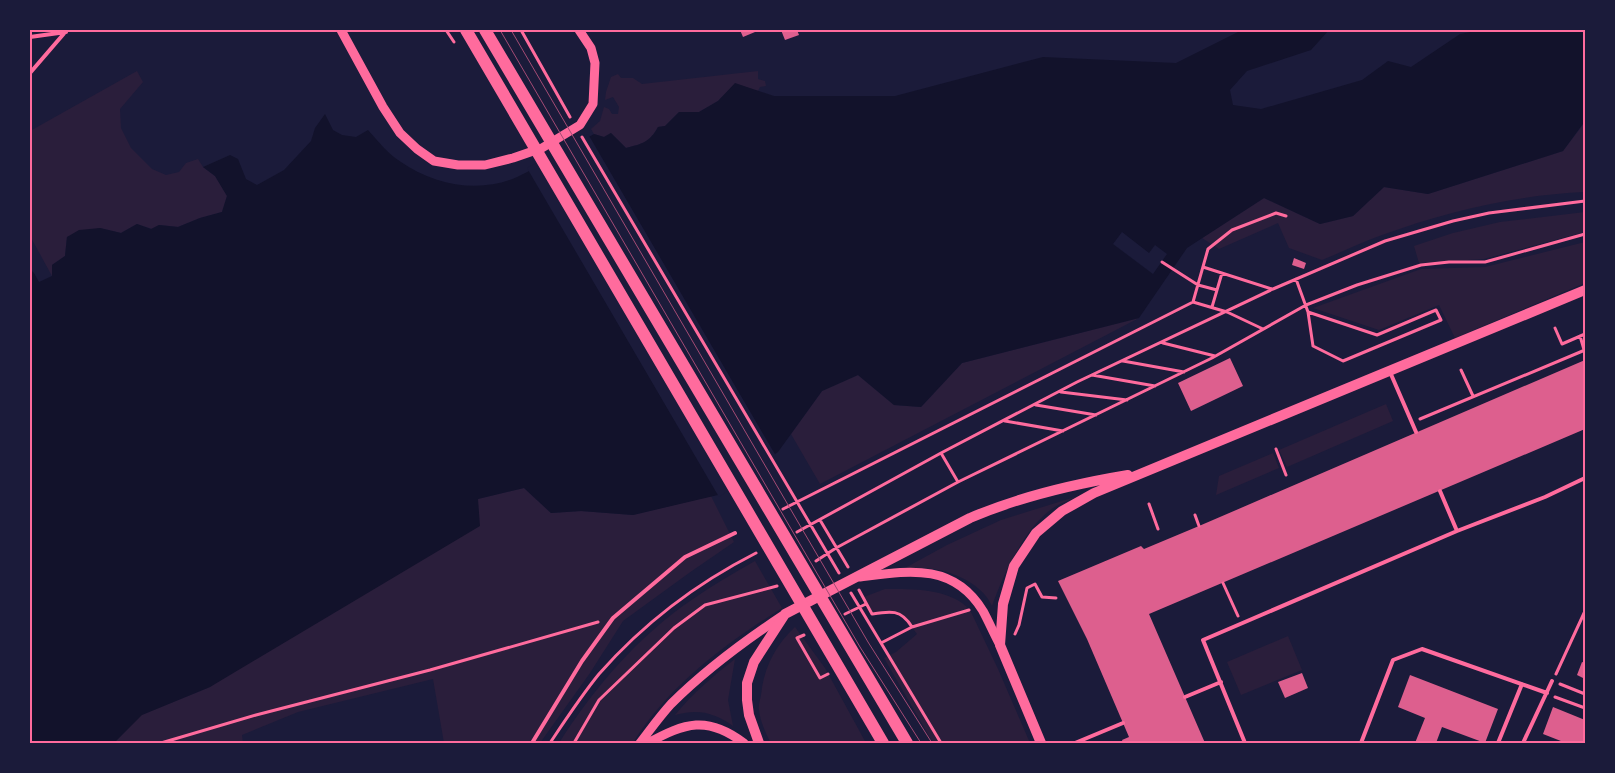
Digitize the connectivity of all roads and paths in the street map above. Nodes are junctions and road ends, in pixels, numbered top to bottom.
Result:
1 (341, 30) edge
2 (466, 30) edge
3 (486, 30) edge
4 (521, 30) edge
5 (579, 30) edge
6 (66, 31) edge
7 (30, 37) edge
8 (30, 73) edge
9 (572, 120) dead end
10 (577, 129) dead end
11 (1585, 201) edge
12 (1286, 216) dead end
13 (1585, 234) edge
14 (1162, 262) dead end
15 (1203, 268) junction
16 (1222, 273) junction
17 (1296, 279) junction
18 (1198, 285) junction
19 (1273, 289) junction
20 (1217, 290) junction
21 (1585, 290) edge
22 (1193, 302) junction
23 (1306, 305) junction
24 (1212, 307) junction
25 (1227, 312) junction
26 (1308, 312) junction
27 (1555, 328) dead end
28 (1263, 329) junction
29 (1585, 334) edge
30 (1580, 336) junction
31 (1162, 343) junction
32 (1585, 351) edge
33 (1216, 356) junction
34 (1122, 361) junction
35 (1461, 370) dead end
36 (1184, 372) junction
37 (1390, 372) junction
38 (1092, 375) junction
39 (1156, 386) junction
40 (1060, 392) junction
41 (1473, 396) junction
42 (1128, 400) junction
43 (1035, 405) junction
44 (1097, 415) junction
45 (1426, 417) dead end
46 (1005, 421) junction
47 (1063, 431) junction
48 (1416, 432) dead end
49 (1276, 449) dead end
50 (941, 453) junction
51 (1147, 472) junction
52 (1286, 475) dead end
53 (1585, 478) edge
54 (958, 482) junction
55 (1440, 491) dead end
56 (1149, 504) dead end
57 (779, 511) dead end
58 (1194, 515) dead end
59 (1199, 526) dead end
60 (1158, 529) dead end
61 (1457, 531) junction
62 (735, 533) dead end
63 (793, 534) dead end
64 (758, 552) dead end
65 (811, 564) dead end
66 (841, 577) dead end
67 (854, 578) junction
68 (1224, 583) dead end
69 (1036, 584) dead end
70 (846, 585) dead end
71 (778, 586) dead end
72 (1056, 598) dead end
73 (1585, 612) edge
74 (786, 614) junction
75 (613, 618) junction
76 (1241, 623) junction
77 (912, 627) dead end
78 (798, 638) dead end
79 (881, 643) junction
80 (1000, 645) junction
81 (828, 674) dead end
82 (1552, 681) junction
83 (1221, 682) junction
84 (1522, 684) junction
85 (1547, 693) junction
86 (1585, 694) edge
87 (1185, 697) dead end
88 (1585, 708) edge
89 (1123, 723) dead end
90 (161, 743) edge
91 (532, 743) edge
92 (550, 743) edge
93 (574, 743) edge
94 (640, 743) edge
95 (648, 743) edge
96 (744, 743) edge
97 (759, 743) edge
98 (884, 743) edge
99 (907, 743) edge
100 (941, 743) edge
101 (1041, 743) edge
102 (1075, 743) edge
103 (1246, 743) edge
104 (1361, 743) edge
105 (1498, 743) edge
106 (1523, 743) edge

1 - 5 street
2 - 98 main road
3 - 99 main road
4 - 9 path
6 - 7 lane
6 - 8 lane
10 - 66 path
11 - 17 path
12 - 15 path
13 - 23 path
14 - 18 path
15 - 16 path
15 - 18 path
16 - 19 path
16 - 20 path
17 - 19 path
17 - 23 path
18 - 20 path
18 - 22 path
19 - 25 path
20 - 24 path
21 - 37 main road
22 - 24 path
22 - 57 path
23 - 26 path
23 - 28 path
24 - 25 path
25 - 28 path
25 - 31 path
26 - 26 path
27 - 30 path
28 - 33 path
29 - 30 path
30 - 32 path
31 - 33 path
31 - 34 path
32 - 41 path
33 - 36 path
34 - 36 path
34 - 38 path
35 - 41 path
36 - 39 path
37 - 48 lane
37 - 51 main road
38 - 39 path
38 - 40 path
39 - 42 path
40 - 42 path
40 - 43 path
41 - 45 path
42 - 44 path
43 - 44 path
43 - 46 path
44 - 47 path
46 - 47 path
46 - 50 path
47 - 54 path
49 - 52 path
50 - 54 path
50 - 63 path
51 - 67 main road
51 - 80 main road
53 - 61 lane
54 - 65 path
55 - 61 lane
56 - 60 path
58 - 59 path
61 - 76 lane
62 - 75 lane
64 - 92 path
67 - 74 main road
67 - 80 street
68 - 76 path
69 - 72 path
70 - 79 path
71 - 93 path
73 - 82 path
74 - 94 street
74 - 97 main road
75 - 90 path
75 - 91 lane
76 - 83 lane
77 - 79 path
78 - 81 path
79 - 100 path
80 - 101 main road
82 - 85 lane
82 - 86 path
83 - 87 lane
83 - 103 lane
84 - 85 lane
84 - 104 lane
84 - 105 lane
85 - 88 path
85 - 106 lane
89 - 102 lane
95 - 96 street

